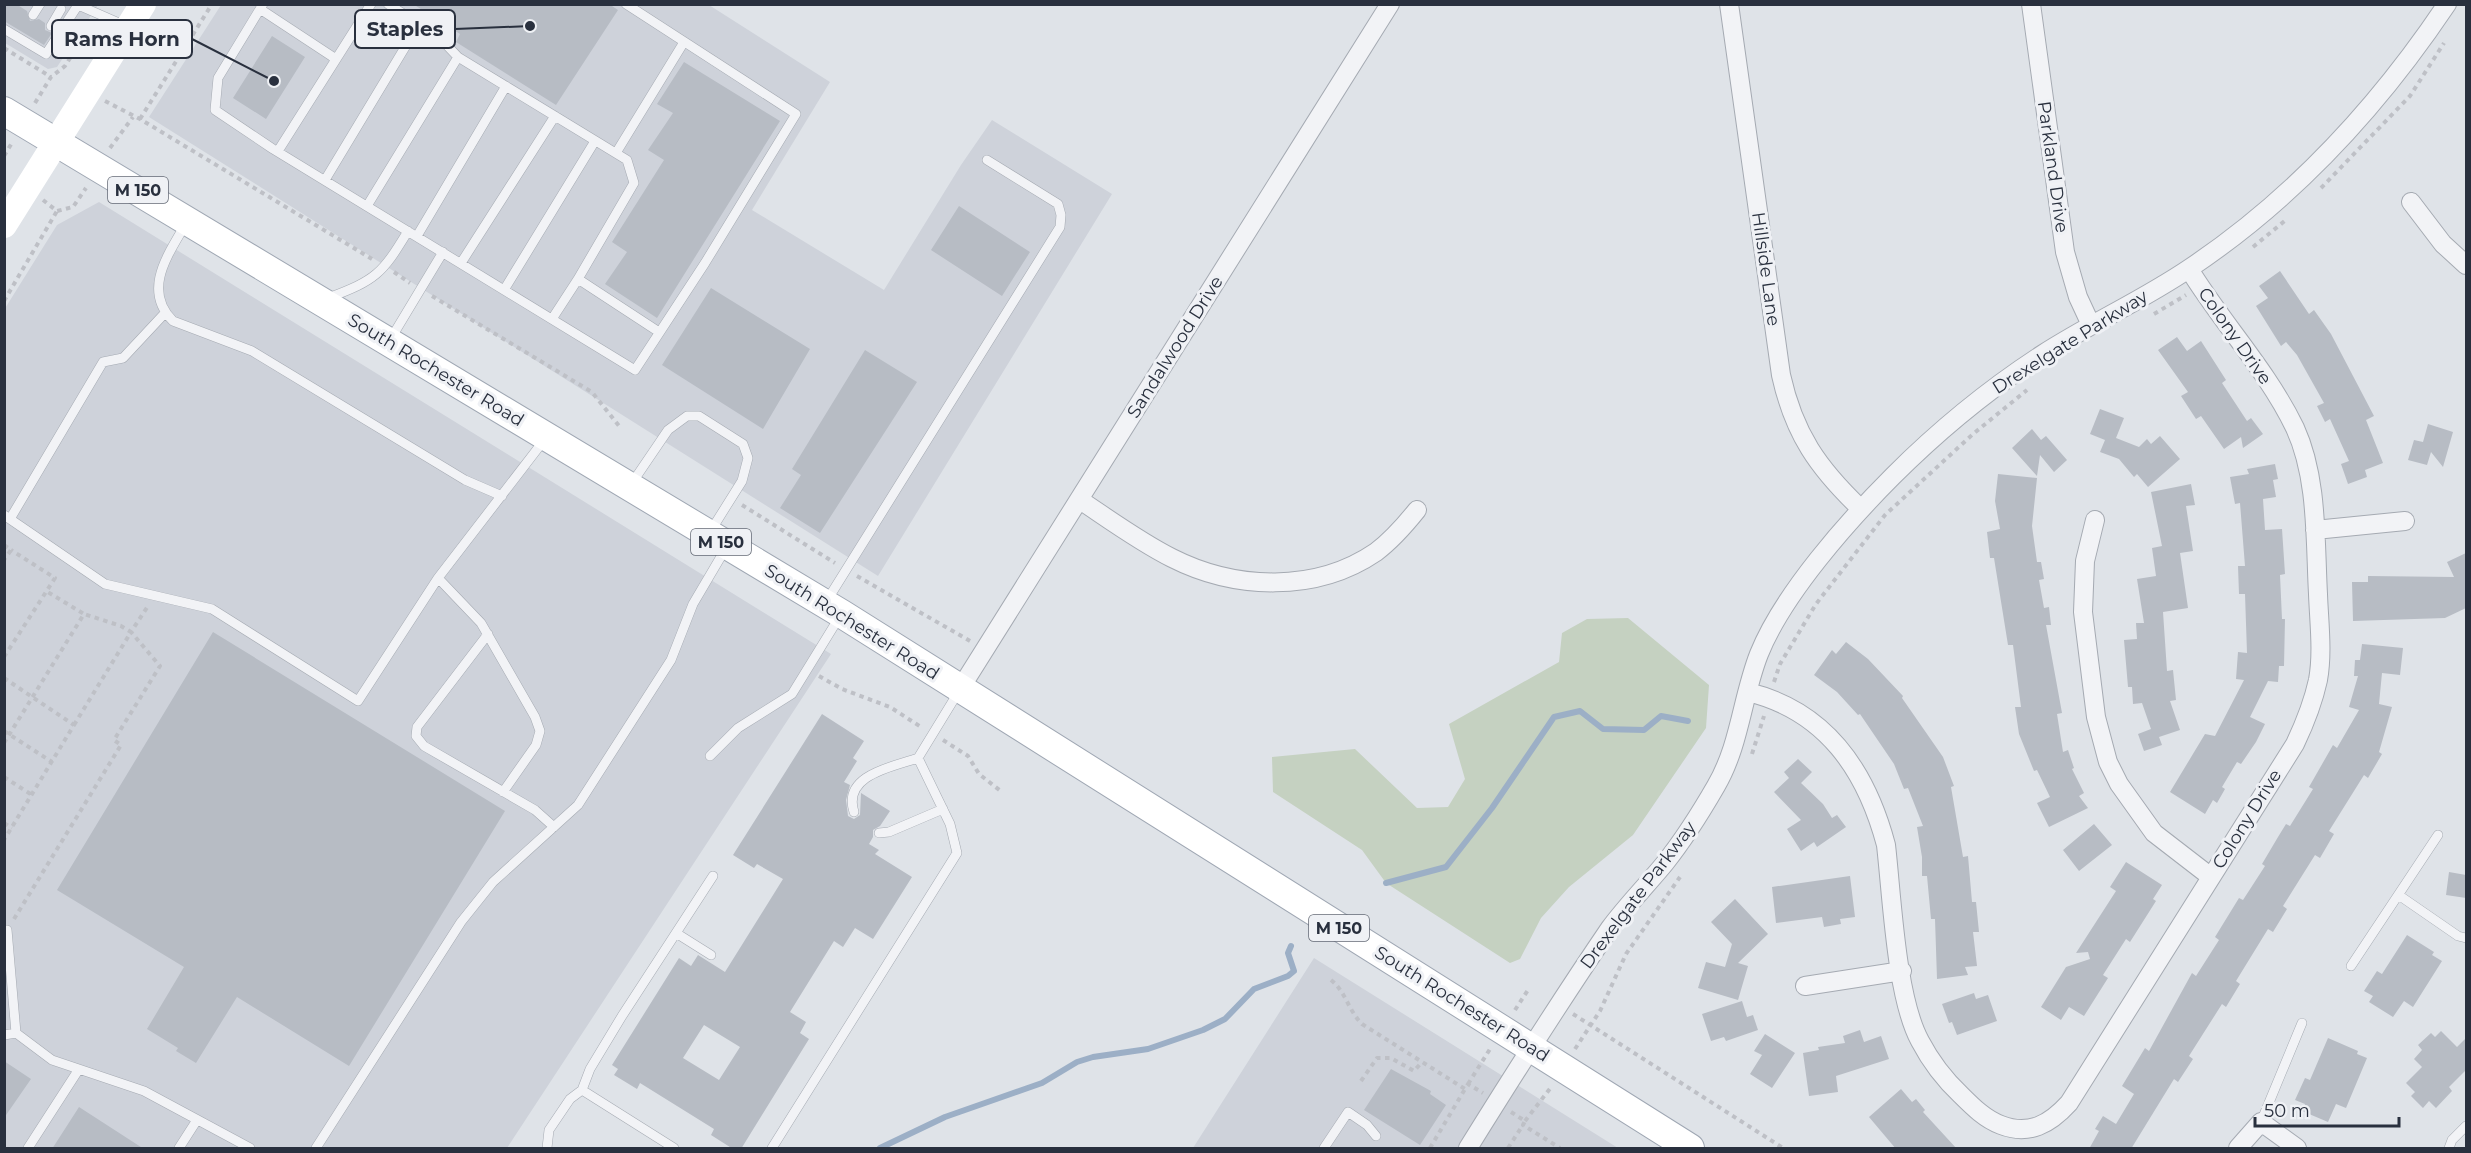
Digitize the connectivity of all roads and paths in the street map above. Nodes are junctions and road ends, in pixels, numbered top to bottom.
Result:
1 (40, 4) edge
2 (143, 4) edge
3 (212, 4) edge
4 (371, 4) edge
5 (388, 4) edge
6 (627, 4) edge
7 (1390, 4) edge
8 (1729, 4) edge
9 (2031, 4) edge
10 (2447, 4) edge
11 (58, 7) edge
12 (262, 7) edge
13 (33, 15) dead end
14 (71, 15) junction
15 (419, 24) junction
16 (51, 26) dead end
17 (90, 27) dead end
18 (129, 27) junction
19 (4, 29) edge
20 (684, 42) junction
21 (4, 48) edge
22 (458, 57) junction
23 (336, 59) junction
24 (51, 76) junction
25 (46, 84) dead end
26 (506, 87) junction
27 (116, 108) dead end
28 (4, 111) edge
29 (555, 116) junction
30 (133, 117) junction
31 (140, 119) junction
32 (122, 129) dead end
33 (57, 141) junction
34 (595, 141) junction
35 (278, 151) junction
36 (616, 153) junction
37 (987, 160) dead end
38 (325, 180) junction
39 (82, 194) dead end
40 (2412, 202) dead end
41 (51, 206) dead end
42 (367, 206) junction
43 (57, 211) junction
44 (187, 220) junction
45 (4, 225) edge
46 (408, 231) junction
47 (417, 236) junction
48 (443, 252) junction
49 (378, 263) dead end
50 (460, 263) junction
51 (2466, 265) edge
52 (2189, 269) junction
53 (392, 271) dead end
54 (578, 279) junction
55 (411, 283) dead end
56 (504, 290) junction
57 (431, 295) dead end
58 (4, 301) edge
59 (321, 301) junction
60 (2175, 302) dead end
61 (165, 313) junction
62 (552, 319) junction
63 (2145, 319) dead end
64 (2091, 325) junction
65 (659, 332) junction
66 (388, 342) junction
67 (2036, 382) dead end
68 (619, 426) dead end
69 (546, 437) junction
70 (630, 486) junction
71 (502, 496) junction
72 (1080, 500) junction
73 (744, 507) dead end
74 (1862, 509) junction
75 (1417, 510) dead end
76 (7, 517) edge
77 (2095, 520) dead end
78 (2404, 521) dead end
79 (2315, 530) junction
80 (718, 540) junction
81 (4, 545) edge
82 (11, 550) junction
83 (4, 560) edge
84 (831, 562) dead end
85 (857, 576) dead end
86 (438, 579) junction
87 (46, 591) junction
88 (155, 596) junction
89 (833, 609) junction
90 (84, 614) junction
91 (131, 632) junction
92 (488, 634) junction
93 (973, 642) dead end
94 (4, 657) edge
95 (1780, 664) dead end
96 (808, 668) junction
97 (4, 678) edge
98 (960, 689) junction
99 (1748, 692) junction
100 (33, 697) junction
101 (911, 720) dead end
102 (74, 725) junction
103 (4, 730) edge
104 (10, 734) junction
105 (4, 743) edge
106 (954, 747) dead end
107 (710, 756) dead end
108 (918, 758) junction
109 (52, 762) junction
110 (4, 777) edge
111 (503, 792) junction
112 (1002, 792) dead end
113 (32, 795) junction
114 (943, 809) junction
115 (854, 813) dead end
116 (4, 823) edge
117 (554, 827) junction
118 (12, 828) junction
119 (879, 833) dead end
120 (2438, 835) dead end
121 (4, 840) edge
122 (713, 876) dead end
123 (2211, 877) junction
124 (2400, 896) junction
125 (7, 930) joint
126 (676, 933) junction
127 (2466, 938) edge
128 (711, 955) dead end
129 (2351, 966) dead end
130 (1902, 971) junction
131 (1330, 980) dead end
132 (1805, 986) dead end
133 (1528, 990) dead end
134 (1520, 1003) dead end
135 (1583, 1019) dead end
136 (2302, 1023) dead end
137 (16, 1033) junction
138 (4, 1035) edge
139 (1530, 1047) junction
140 (1422, 1062) junction
141 (1478, 1068) dead end
142 (79, 1069) junction
143 (1361, 1082) dead end
144 (1466, 1086) junction
145 (582, 1090) junction
146 (1477, 1090) dead end
147 (1547, 1093) dead end
148 (1511, 1112) dead end
149 (197, 1120) junction
150 (2261, 1122) junction
151 (1524, 1123) junction
152 (2466, 1126) edge
153 (1376, 1136) dead end
154 (28, 1149) edge
155 (179, 1149) edge
156 (250, 1149) edge
157 (316, 1149) edge
158 (547, 1149) edge
159 (674, 1149) edge
160 (772, 1149) edge
161 (1324, 1149) edge
162 (1430, 1149) edge
163 (1468, 1149) edge
164 (1508, 1149) edge
165 (1560, 1149) edge
166 (1690, 1149) edge
167 (1783, 1149) edge
168 (2238, 1149) edge
169 (2297, 1149) edge
170 (2449, 1149) edge

1 - 13 lane
2 - 18 street
3 - 31 path
4 - 23 lane
5 - 15 lane
6 - 20 lane
7 - 72 street, Sandalwood Drive
8 - 74 street, Hillside Lane
9 - 64 street, Parkland Drive
10 - 52 street, Drexelgate Parkway
11 - 14 lane
11 - 16 lane
12 - 23 lane
12 - 35 lane
14 - 18 lane
14 - 19 lane
15 - 22 lane
15 - 38 lane
17 - 24 path
18 - 33 street
20 - 36 lane
20 - 65 lane
21 - 24 path
22 - 26 lane
22 - 42 lane
23 - 35 lane
24 - 25 path
26 - 29 lane
26 - 47 lane
27 - 30 path
28 - 33 main road, South Rochester Road / M 150
29 - 34 lane
29 - 50 lane
30 - 31 path
30 - 32 path
31 - 49 path
33 - 44 main road, South Rochester Road / M 150
33 - 45 street
34 - 36 lane
34 - 56 lane
35 - 38 lane
36 - 54 lane
37 - 89 lane
38 - 42 lane
39 - 43 path
40 - 51 street
41 - 43 path
42 - 46 lane
43 - 58 path
44 - 59 main road, South Rochester Road / M 150
44 - 61 lane
46 - 47 lane
46 - 59 lane
47 - 48 lane
48 - 50 lane
48 - 66 lane
50 - 56 lane
52 - 64 street, Drexelgate Parkway
52 - 79 street, Colony Drive
53 - 55 path
54 - 62 lane
54 - 65 lane
56 - 62 lane
57 - 68 path
59 - 66 main road, South Rochester Road / M 150
60 - 63 path
61 - 71 lane
61 - 76 lane
62 - 65 lane
64 - 74 street, Drexelgate Parkway
66 - 69 main road, South Rochester Road / M 150
67 - 95 path
69 - 70 main road, South Rochester Road / M 150
69 - 71 lane
70 - 80 main road, South Rochester Road / M 150
70 - 80 lane
71 - 86 lane
72 - 75 street
72 - 98 street, Sandalwood Drive
73 - 84 path
74 - 99 street, Drexelgate Parkway
76 - 88 lane
77 - 123 street
78 - 79 street
79 - 123 street, Colony Drive
80 - 89 main road, South Rochester Road / M 150
80 - 117 lane
81 - 82 path
82 - 83 path
82 - 87 path
85 - 93 path
86 - 88 lane
86 - 92 lane
87 - 90 path
87 - 94 path
88 - 91 path
89 - 96 lane
89 - 98 main road, South Rochester Road / M 150
90 - 91 path
90 - 100 path
91 - 102 path
91 - 125 path
92 - 111 lane
92 - 111 lane
96 - 101 path
96 - 107 lane
97 - 100 path
98 - 108 lane
98 - 139 main road, South Rochester Road / M 150
99 - 130 street, Colony Drive
99 - 139 street, Drexelgate Parkway
100 - 102 path
100 - 104 path
102 - 109 path
103 - 104 path
104 - 105 path
104 - 109 path
106 - 112 path
108 - 114 lane
108 - 115 lane
109 - 113 path
110 - 113 path
111 - 117 lane
113 - 118 path
114 - 119 lane
114 - 160 lane
116 - 118 path
117 - 157 lane
118 - 121 path
120 - 124 lane
122 - 126 lane
123 - 130 street, Colony Drive
124 - 127 lane
124 - 129 lane
125 - 137 lane
126 - 128 lane
126 - 145 lane
130 - 132 street
131 - 140 path
133 - 134 path
135 - 167 path
136 - 150 lane
137 - 138 lane
137 - 142 lane
139 - 163 street, Drexelgate Parkway
139 - 166 main road, South Rochester Road / M 150
140 - 143 path
140 - 144 path
141 - 144 path
142 - 149 lane
142 - 154 lane
144 - 146 path
144 - 162 path
145 - 158 lane
145 - 159 lane
147 - 151 path
148 - 151 path
149 - 155 lane
149 - 156 lane
150 - 168 street
150 - 169 street
151 - 164 path
151 - 165 path
152 - 170 lane
153 - 161 lane

